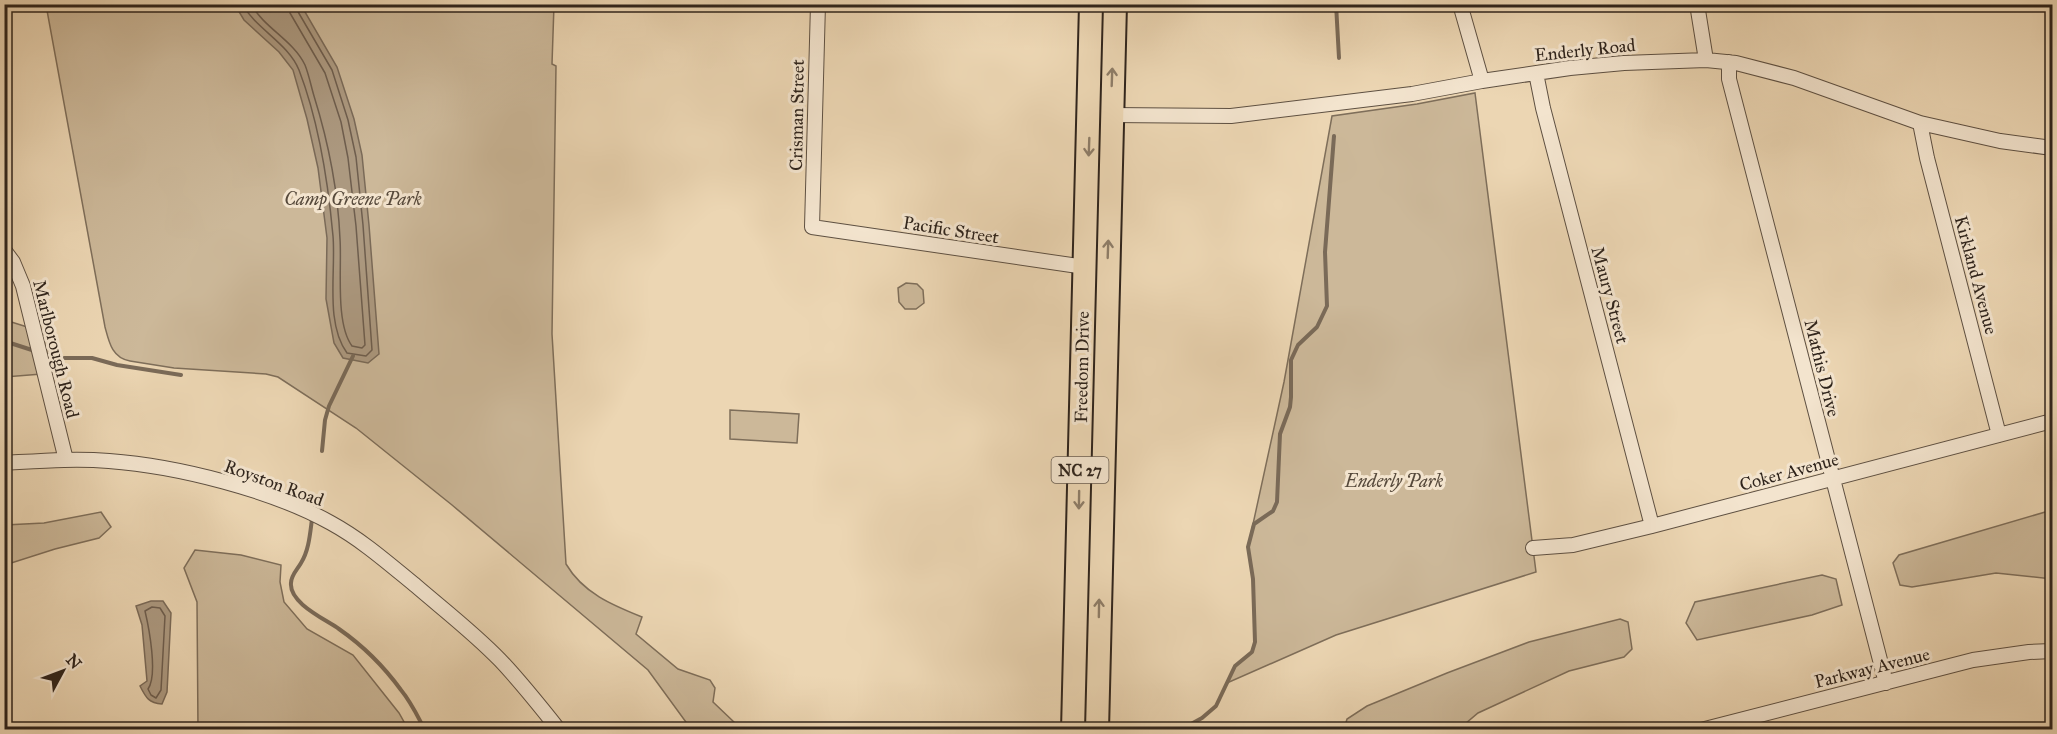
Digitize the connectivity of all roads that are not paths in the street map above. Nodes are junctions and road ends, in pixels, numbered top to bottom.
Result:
1 (818, 4) edge
2 (1091, 4) edge
3 (1115, 4) edge
4 (1460, 4) edge
5 (1697, 4) edge
6 (1706, 60) junction
7 (1729, 62) junction
8 (1536, 73) junction
9 (1482, 81) junction
10 (1111, 115) junction
11 (1920, 123) junction
12 (2052, 148) edge
13 (812, 227) joint
14 (4, 250) edge
15 (1085, 267) junction
16 (1104, 391) junction
17 (2052, 421) edge
18 (1999, 435) junction
19 (66, 460) junction
20 (4, 463) edge
21 (1832, 480) junction
22 (1652, 526) junction
23 (1533, 548) dead end
24 (1076, 613) junction
25 (2052, 651) edge
26 (1886, 683) junction
27 (1097, 700) junction
28 (559, 729) edge
29 (1073, 729) edge
30 (1096, 729) edge
31 (1701, 729) edge

1 - 13 street, Crisman Street
2 -> 15 main road, Freedom Drive / NC 27
10 -> 3 main road, Freedom Drive / NC 27
4 - 9 street
5 - 6 street
6 - 7 street, Enderly Road
6 - 8 street, Enderly Road
7 - 11 street, Enderly Road
7 - 21 street, Mathis Drive
8 - 9 street, Enderly Road
8 - 22 street, Maury Street
9 - 10 street, Enderly Road
16 -> 10 main road, Freedom Drive / NC 27
11 - 12 street, Enderly Road
11 - 18 street, Kirkland Avenue
13 - 15 street, Pacific Street
14 - 19 street, Marlborough Road
15 - 16 main road
15 -> 24 main road, Freedom Drive / NC 27
27 -> 16 main road, Freedom Drive / NC 27
17 - 18 street, Coker Avenue
18 - 21 street, Coker Avenue
19 - 20 street, Royston Road
19 - 28 street, Royston Road
21 - 22 street, Coker Avenue
21 - 26 street, Mathis Drive
22 - 23 street, Coker Avenue
24 - 27 main road
24 - 29 main road, Freedom Drive / NC 27
25 - 26 street, Parkway Avenue
26 - 31 street, Parkway Avenue
27 - 30 main road, Freedom Drive / NC 27

